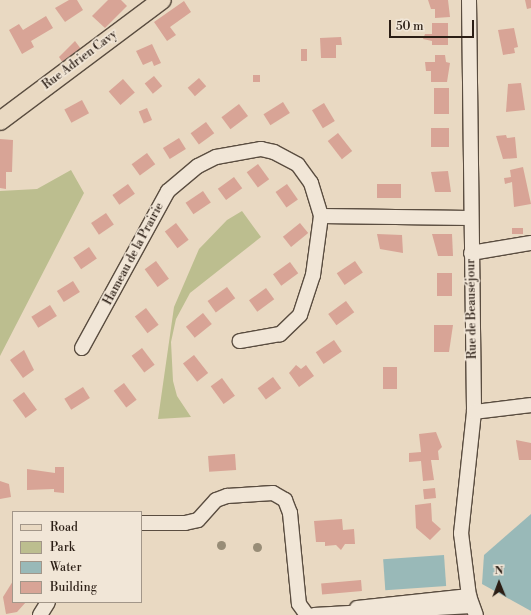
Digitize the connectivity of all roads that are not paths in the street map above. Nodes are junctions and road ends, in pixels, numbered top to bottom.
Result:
1 (162, 0) edge
2 (469, 0) edge
3 (0, 121) edge
4 (321, 216) junction
5 (470, 218) junction
6 (531, 243) edge
7 (471, 253) junction
8 (240, 341) dead end
9 (82, 348) dead end
10 (531, 405) edge
11 (474, 412) junction
12 (142, 523) edge
13 (47, 603) edge
14 (472, 606) edge
15 (40, 615) edge
16 (307, 615) edge
17 (314, 615) edge

1 - 3 main road, Rue Adrien Cavy
2 - 5 street, Rue de Beauséjour
4 - 5 street
4 - 8 street, Hameau de la Prairie
4 - 9 street, Hameau de la Prairie
5 - 7 street, Rue de Beauséjour
6 - 7 street
7 - 11 street, Rue de Beauséjour
10 - 11 street
11 - 14 street, Rue de Beauséjour
12 - 16 street
13 - 15 street
14 - 17 street

